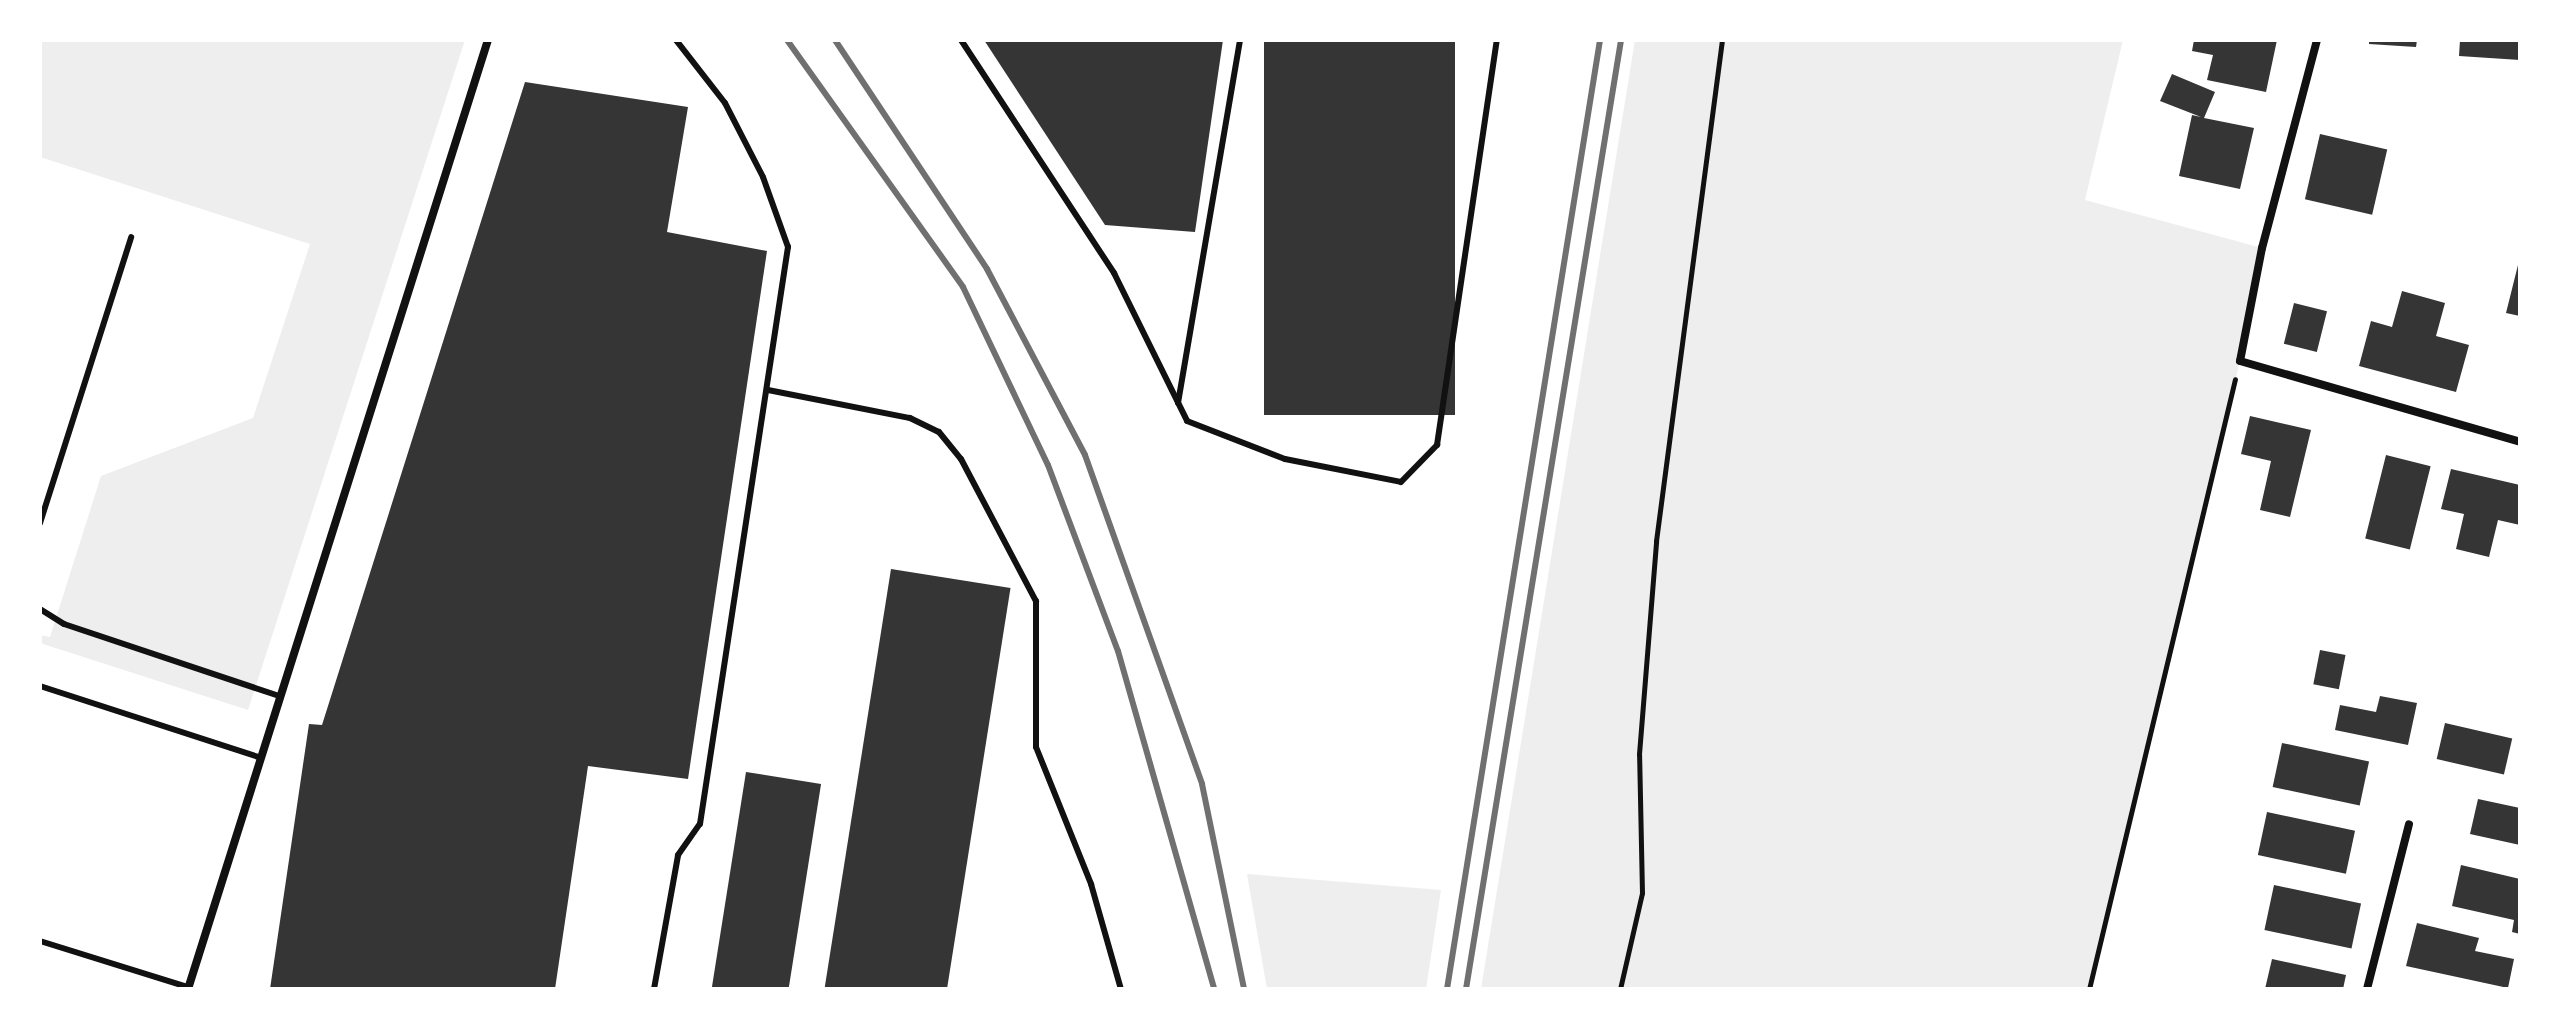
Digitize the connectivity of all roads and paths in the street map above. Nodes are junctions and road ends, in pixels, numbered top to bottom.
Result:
1 (488, 40) edge
2 (676, 40) edge
3 (961, 40) edge
4 (1240, 40) edge
5 (1497, 40) edge
6 (1722, 40) edge
7 (2317, 40) edge
8 (131, 237) dead end
9 (2240, 361) junction
10 (768, 390) junction
11 (1178, 403) junction
12 (2520, 442) edge
13 (40, 523) edge
14 (40, 609) edge
15 (40, 686) edge
16 (279, 696) junction
17 (259, 757) junction
18 (2409, 824) dead end
19 (40, 941) edge
20 (188, 988) edge
21 (654, 989) edge
22 (1121, 989) edge
23 (1620, 989) edge
24 (2089, 989) edge
25 (2367, 989) edge

1 - 16 street
2 - 10 lane
3 - 11 lane
4 - 11 lane
5 - 11 lane
6 - 23 path
7 - 9 street
8 - 13 lane
9 - 12 street
9 - 24 path
10 - 21 lane
10 - 22 lane
14 - 16 lane
15 - 17 lane
16 - 17 street
17 - 20 street
18 - 25 street
19 - 20 lane

